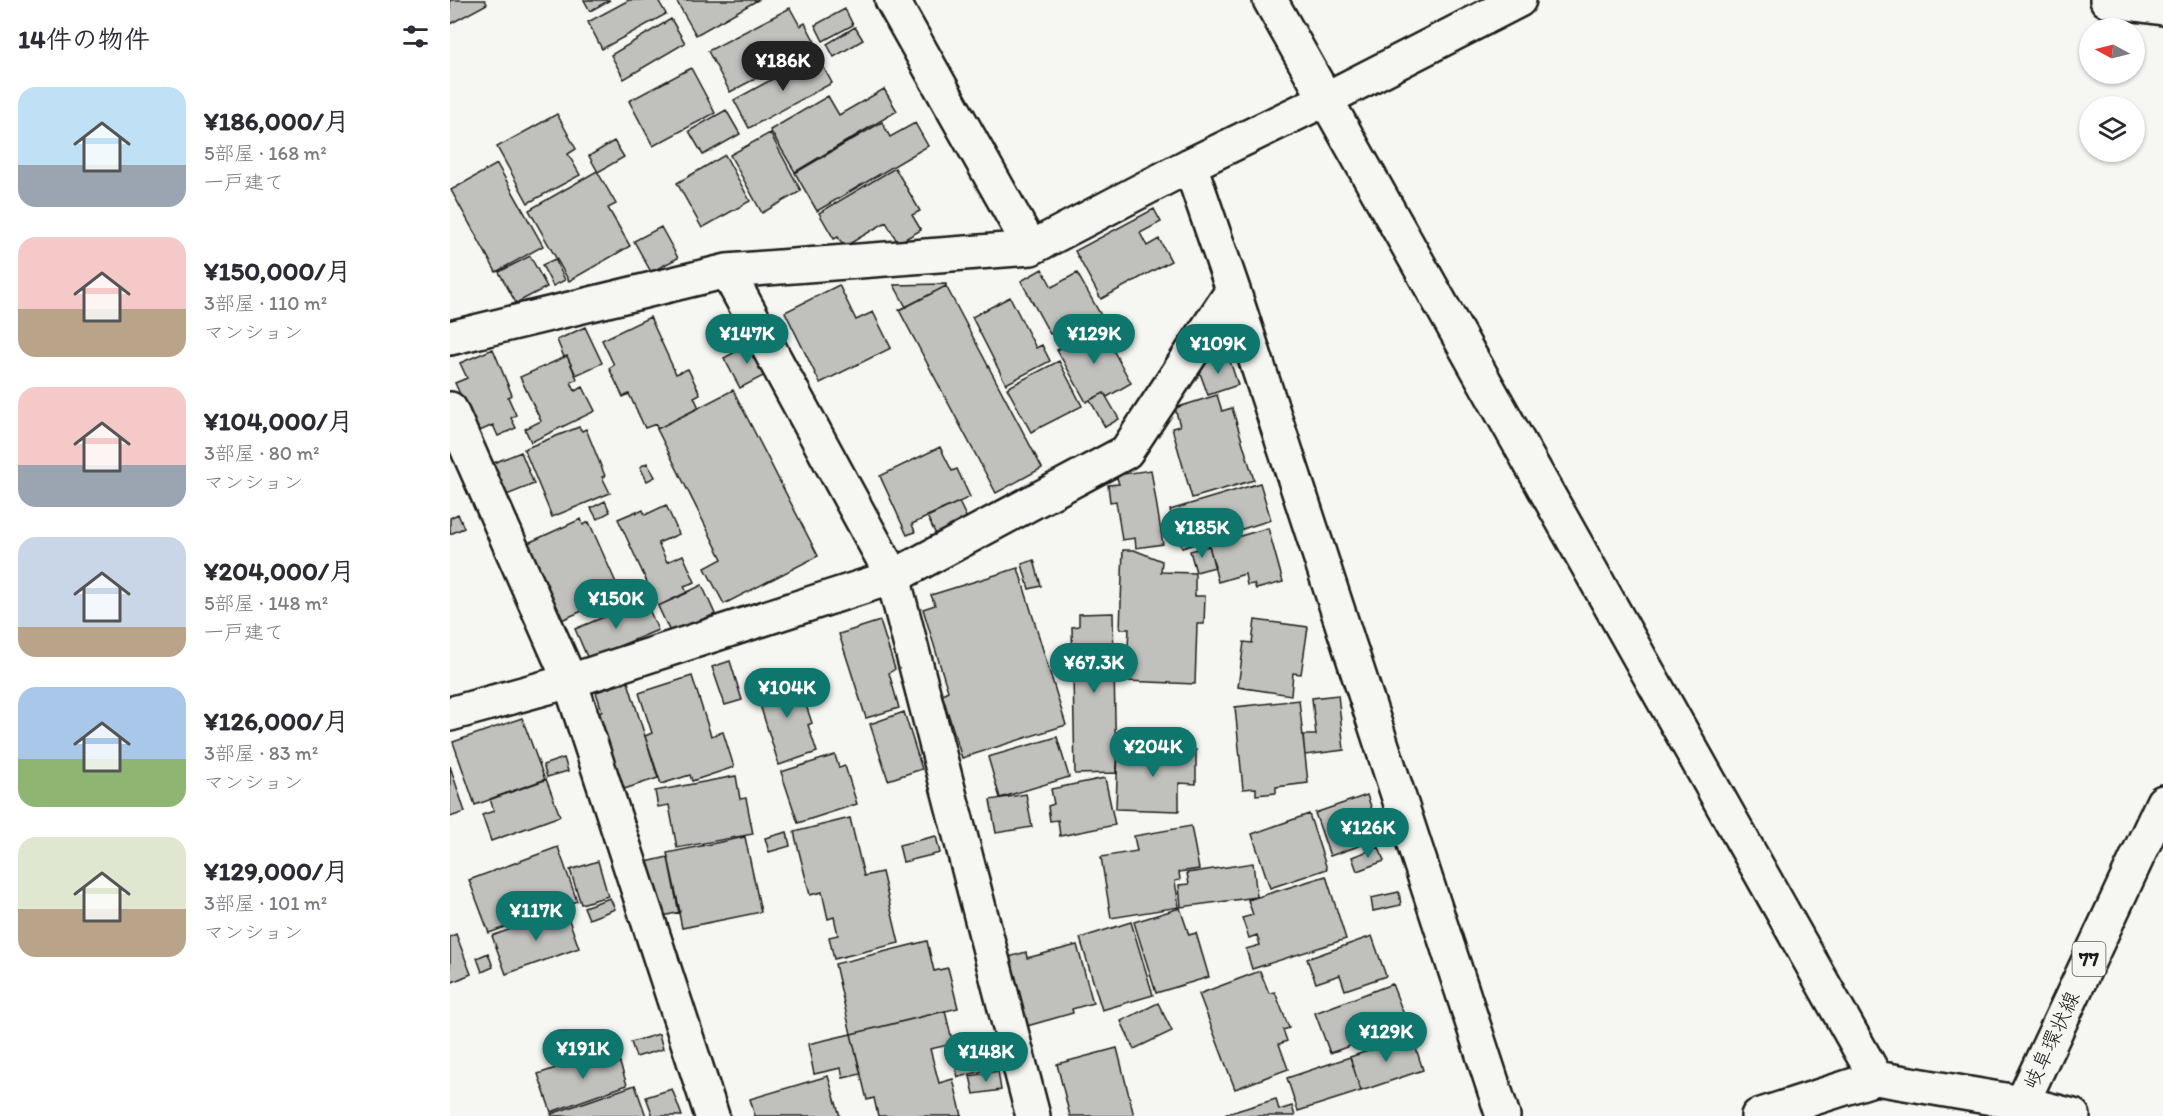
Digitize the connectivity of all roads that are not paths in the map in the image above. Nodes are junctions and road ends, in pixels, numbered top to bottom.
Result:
1 (892, 0) edge
2 (1270, 0) edge
3 (1519, 0) edge
4 (2107, 0) edge
5 (2163, 8) edge
6 (1326, 99) junction
7 (1190, 165) junction
8 (1031, 248) junction
9 (728, 270) junction
10 (1233, 290) junction
11 (450, 338) edge
12 (450, 409) edge
13 (893, 577) junction
14 (570, 681) junction
15 (450, 714) edge
16 (2163, 802) edge
17 (1876, 1078) junction
18 (2019, 1110) edge
19 (712, 1116) edge
20 (1033, 1116) edge
21 (1503, 1116) edge
22 (1758, 1116) edge
23 (2073, 1116) edge

1 - 8 street
2 - 6 street
3 - 6 street
4 - 5 street
6 - 7 street
6 - 17 street
7 - 8 street
7 - 10 street
8 - 9 street
9 - 11 street
9 - 13 street
10 - 13 street
10 - 21 street
12 - 14 street
13 - 14 street
13 - 20 street
14 - 15 street
14 - 19 street
16 - 18 street, 岐阜環状線 / 77
17 - 18 street
17 - 22 street
18 - 23 street

